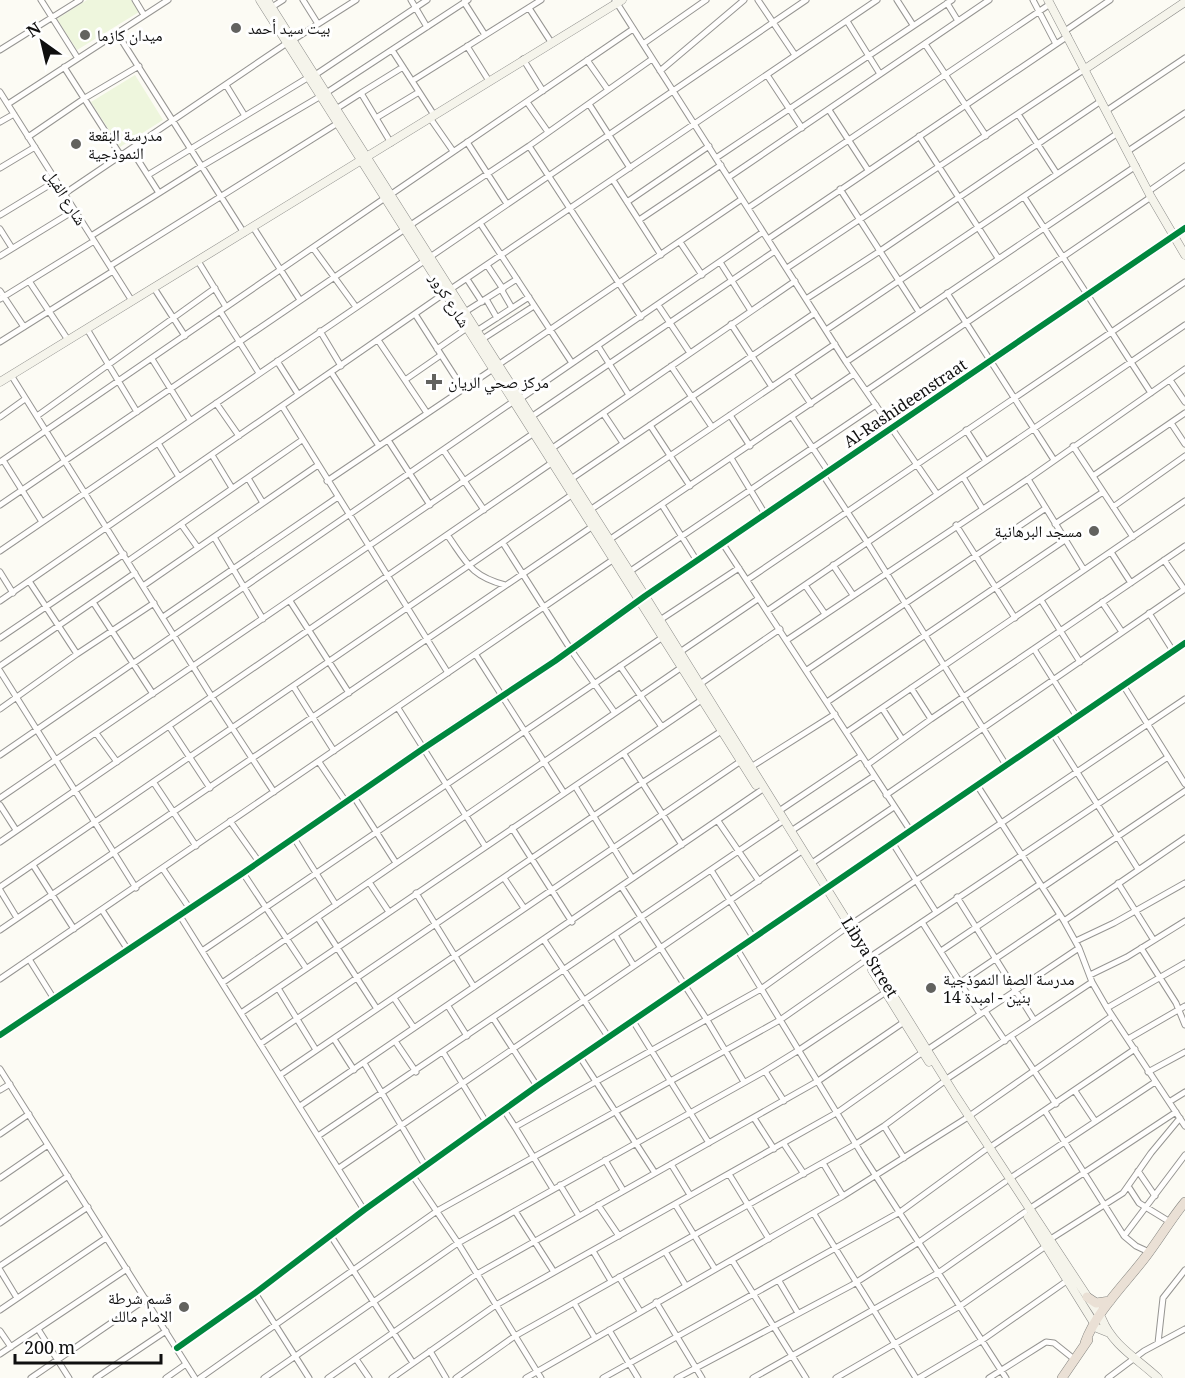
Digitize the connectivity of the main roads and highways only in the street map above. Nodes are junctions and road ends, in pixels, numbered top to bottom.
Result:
1 (1184, 1204) edge
2 (1119, 1291) junction
3 (1087, 1297) road end
4 (1110, 1301) junction
5 (1098, 1322) junction
6 (1062, 1378) edge

1 - 2 highway
2 - 4 highway
2 - 5 highway
3 - 4 highway
4 - 5 highway
5 - 6 highway

